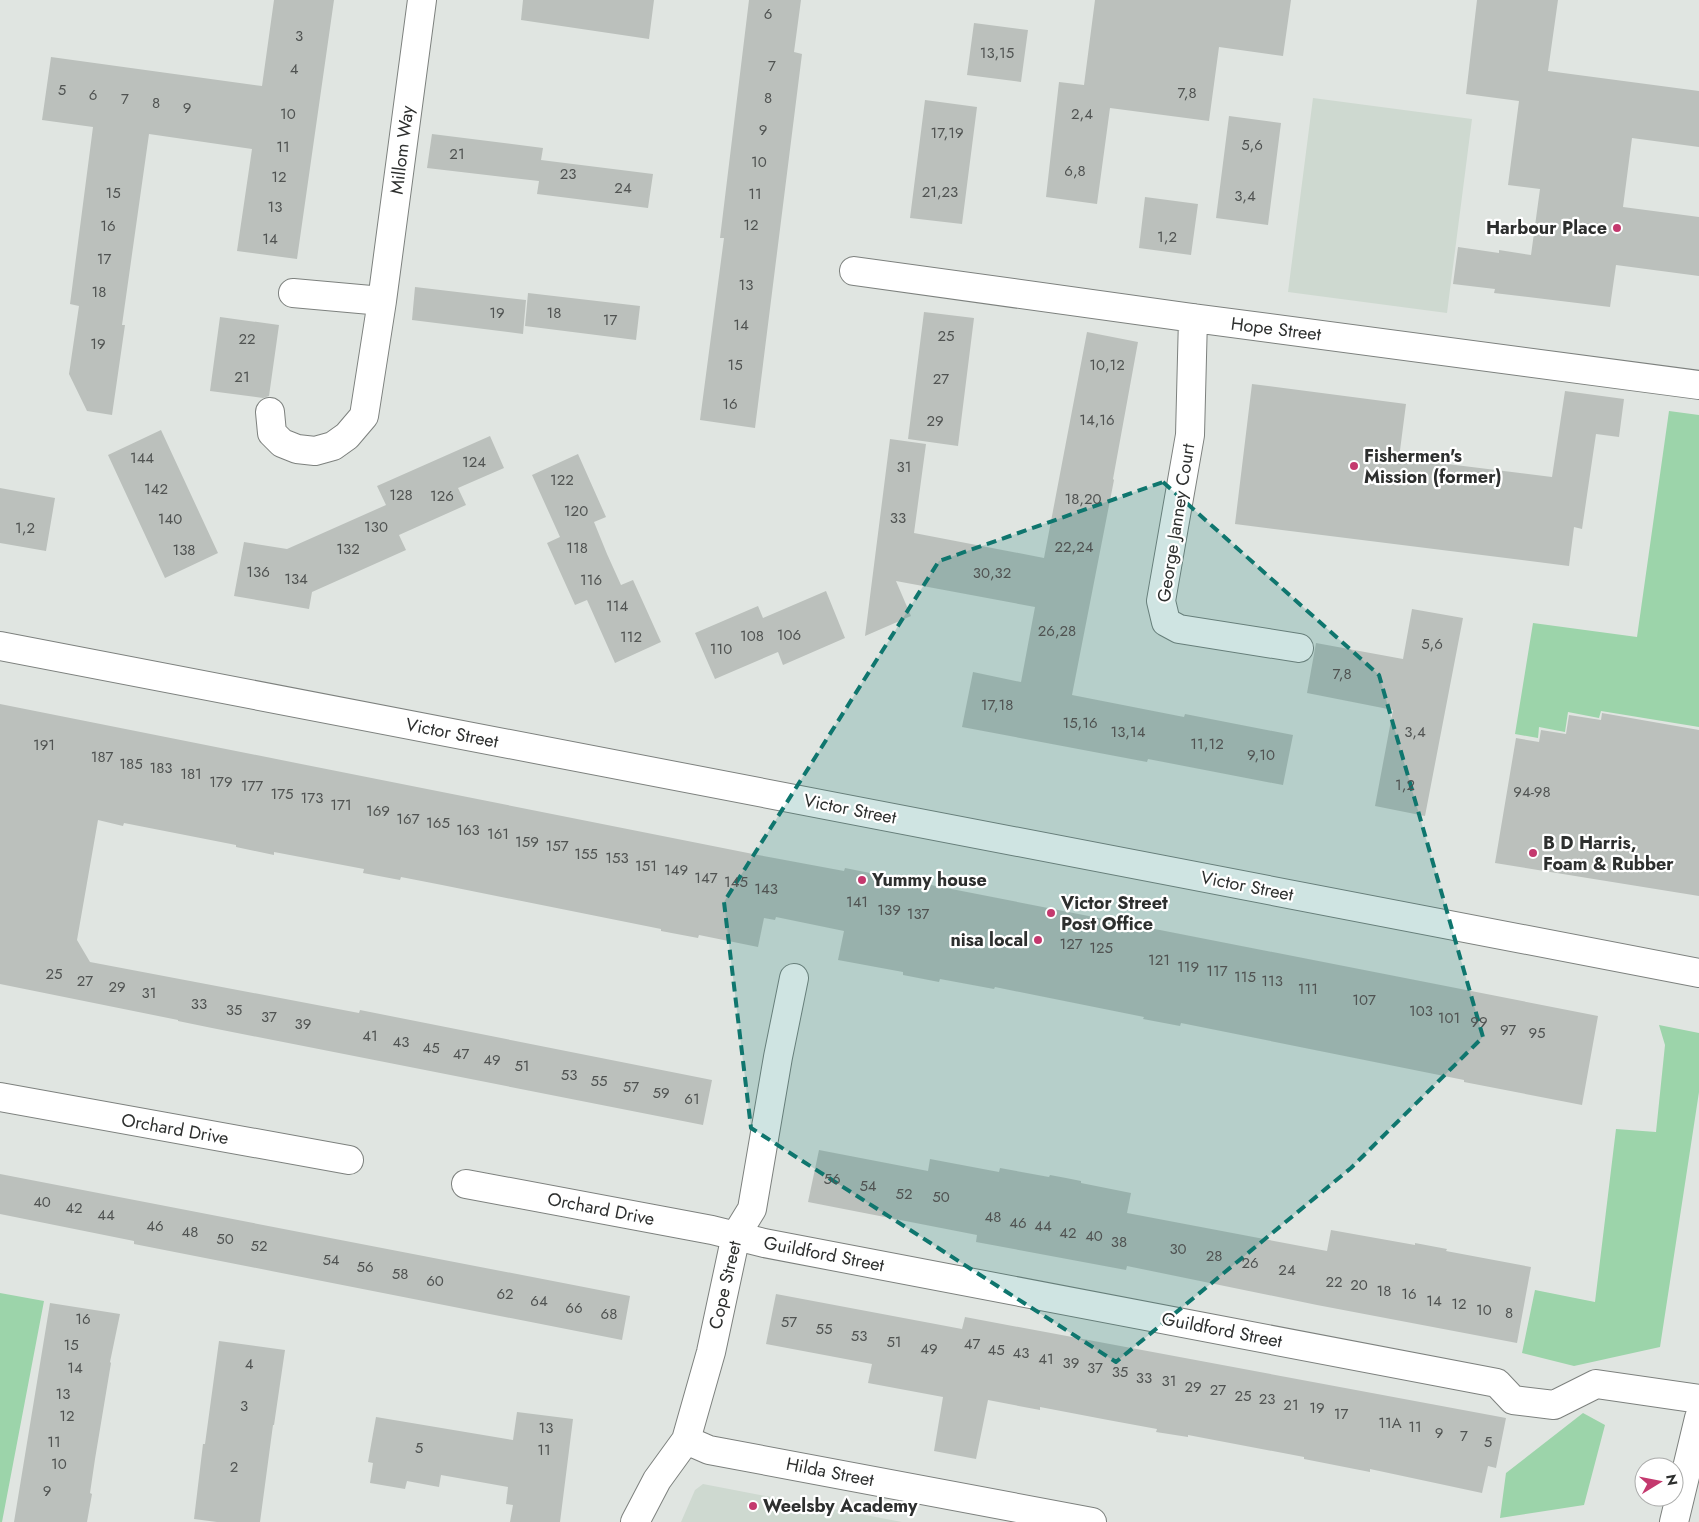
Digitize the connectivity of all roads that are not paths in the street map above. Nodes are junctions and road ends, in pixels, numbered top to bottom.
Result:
1 (422, 0) edge
2 (854, 271) dead end
3 (293, 293) dead end
4 (382, 301) junction
5 (1193, 318) junction
6 (1699, 385) edge
7 (270, 412) dead end
8 (0, 646) edge
9 (1299, 648) dead end
10 (1699, 973) edge
11 (794, 978) dead end
12 (0, 1097) edge
13 (350, 1160) dead end
14 (466, 1184) dead end
15 (736, 1235) junction
16 (1699, 1399) edge
17 (1699, 1418) edge
18 (686, 1440) junction
19 (635, 1522) edge
20 (1092, 1522) edge
21 (1674, 1522) edge

1 - 4 street, Millom Way
2 - 5 street, Hope Street
3 - 4 street
4 - 7 street, Millom Way
5 - 6 street, Hope Street
5 - 9 street, George Janney Court
8 - 10 street, Victor Street
11 - 15 street, Cope Street
12 - 13 street, Orchard Drive
14 - 15 street, Orchard Drive
15 - 16 street, Guildford Street
15 - 18 street, Cope Street
17 - 21 street
18 - 19 street, Cope Street
18 - 20 street, Hilda Street

